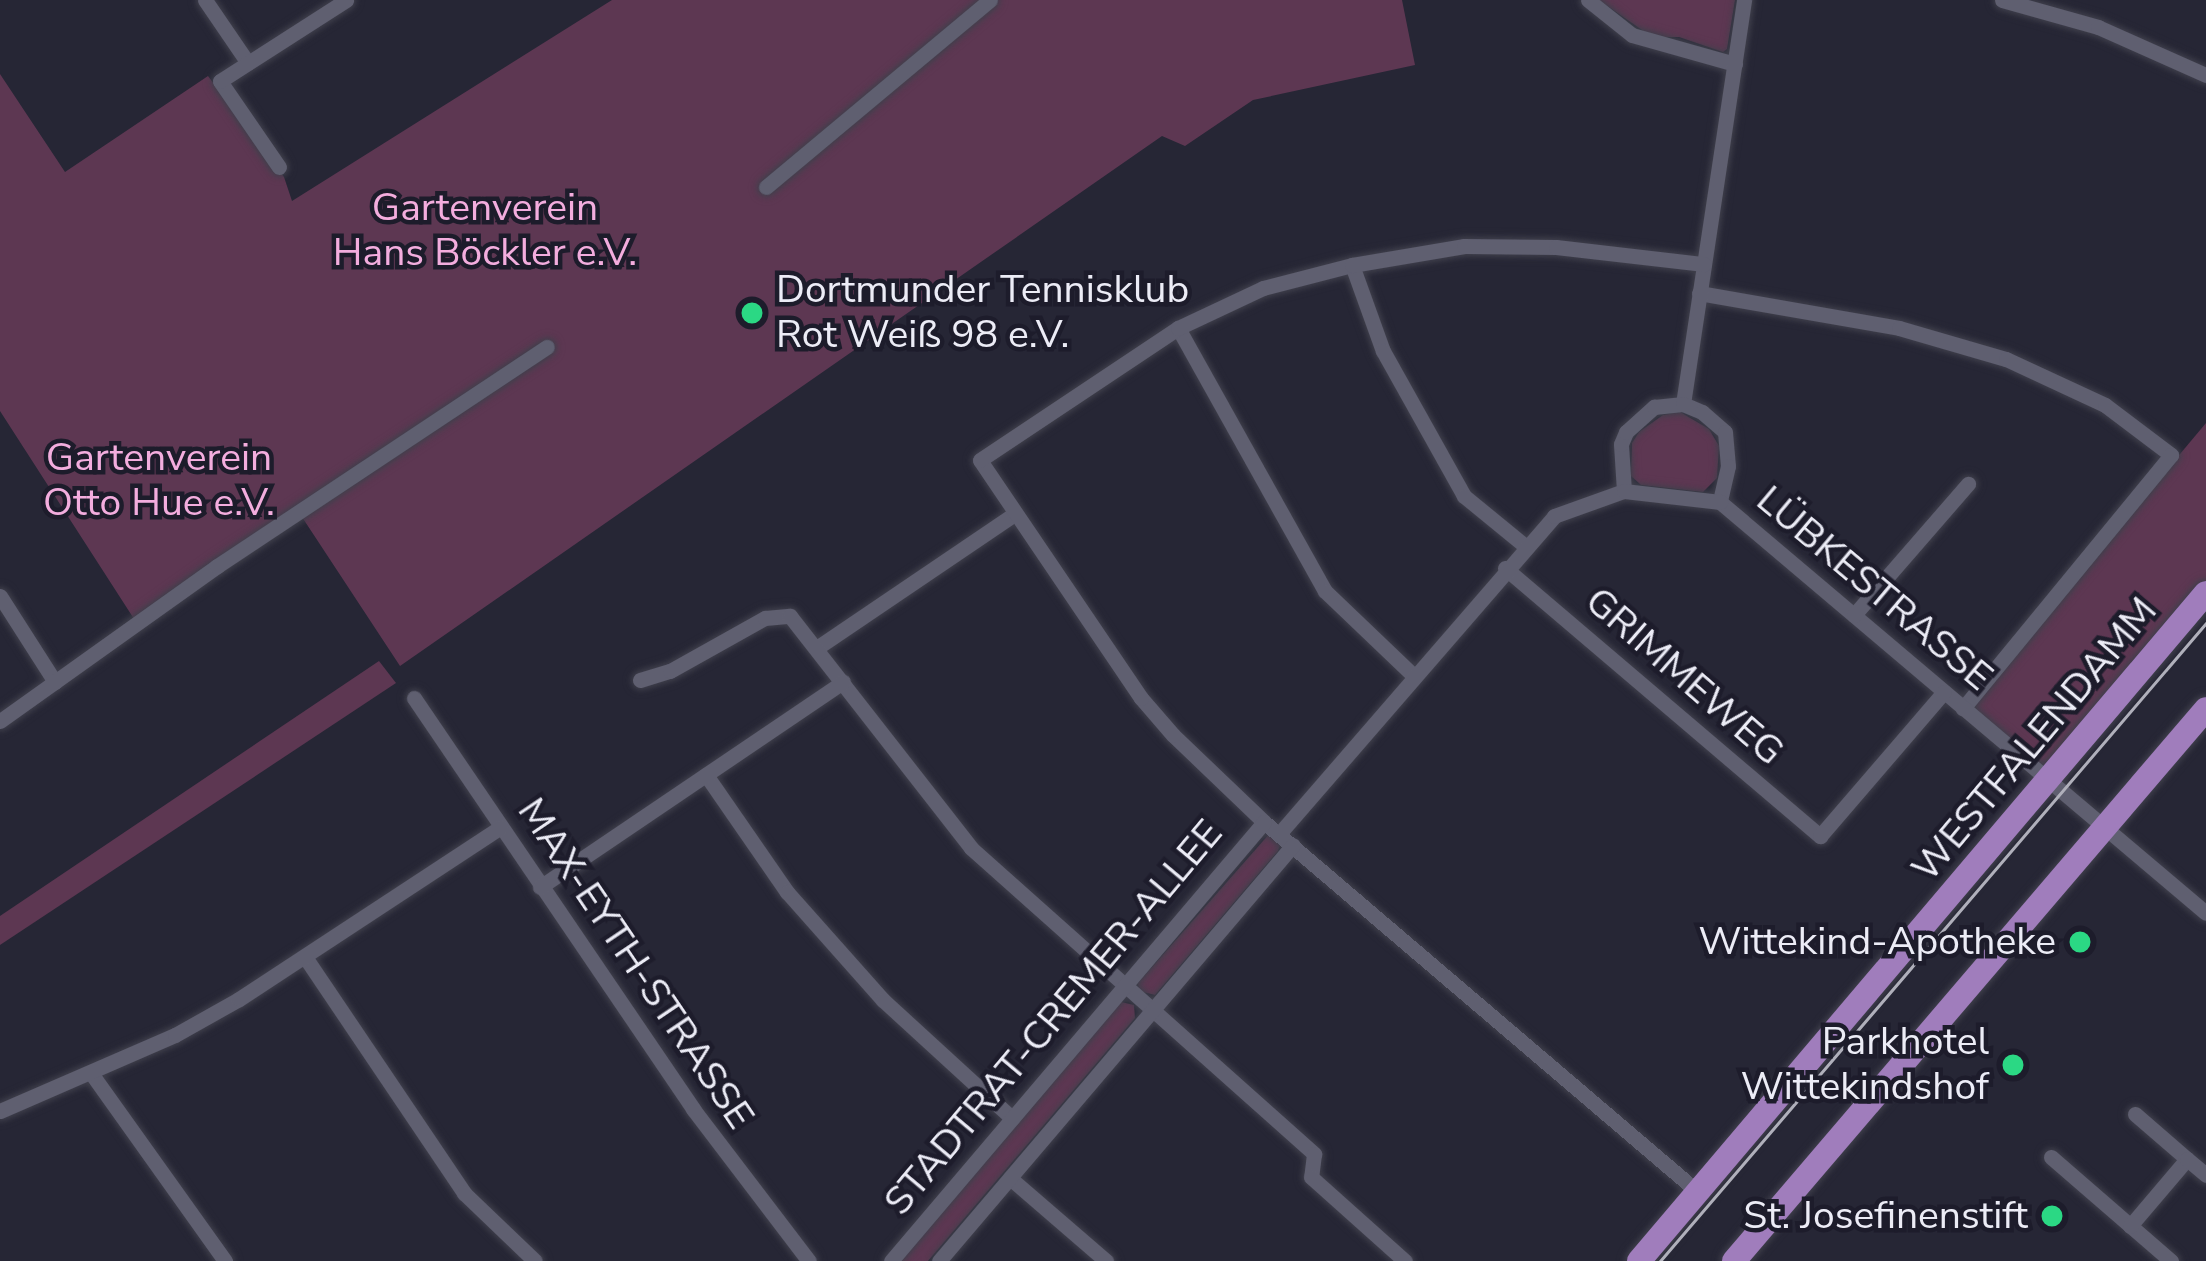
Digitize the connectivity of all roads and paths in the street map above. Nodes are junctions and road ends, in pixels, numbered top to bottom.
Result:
1 (205, 0) edge
2 (346, 0) edge
3 (991, 0) edge
4 (1588, 0) edge
5 (1744, 0) edge
6 (2002, 0) edge
7 (248, 63) junction
8 (1735, 64) junction
9 (2206, 75) edge
10 (279, 167) dead end
11 (766, 188) dead end
12 (1704, 264) junction
13 (1352, 265) junction
14 (1700, 293) junction
15 (1178, 328) junction
16 (547, 347) dead end
17 (1683, 404) junction
18 (1968, 484) dead end
19 (1624, 491) junction
20 (1720, 502) junction
21 (1013, 514) junction
22 (1526, 547) junction
23 (1505, 568) junction
24 (2206, 593) edge
25 (0, 596) edge
26 (1854, 615) junction
27 (818, 647) junction
28 (1412, 674) junction
29 (640, 680) dead end
30 (55, 682) junction
31 (843, 682) junction
32 (1944, 692) junction
33 (414, 698) dead end
34 (1963, 708) junction
35 (2206, 710) edge
36 (0, 721) edge
37 (706, 775) junction
38 (2047, 780) junction
39 (1264, 822) junction
40 (501, 827) junction
41 (2104, 829) junction
42 (1286, 840) junction
43 (540, 887) junction
44 (2204, 907) edge
45 (305, 956) junction
46 (1125, 987) junction
47 (1151, 1011) junction
48 (91, 1073) junction
49 (0, 1111) edge
50 (2135, 1114) dead end
51 (1012, 1118) junction
52 (2050, 1157) dead end
53 (2187, 1159) junction
54 (2206, 1175) edge
55 (1010, 1178) junction
56 (1698, 1192) junction
57 (2130, 1226) junction
58 (225, 1261) edge
59 (535, 1261) edge
60 (809, 1261) edge
61 (891, 1261) edge
62 (939, 1261) edge
63 (1106, 1261) edge
64 (1405, 1261) edge
65 (1639, 1261) edge
66 (1734, 1261) edge
67 (2170, 1261) edge

1 - 7 street
2 - 7 street
3 - 11 street
4 - 8 street
5 - 8 street
6 - 9 street
7 - 10 street
8 - 12 street
12 - 13 street
12 - 14 street
13 - 15 street
13 - 22 street
14 - 17 street
14 - 34 street
15 - 21 street
15 - 28 street
16 - 30 street
17 - 19 street
17 - 20 street
18 - 26 street
19 - 20 street
19 - 22 street
20 - 26 street, LÜBKESTRASSE
21 - 27 street
21 - 39 street
22 - 23 street
23 - 28 street
23 - 32 street, GRIMMEWEG
24 - 38 main road, WESTFALENDAMM
25 - 30 street
26 - 32 street, LÜBKESTRASSE
27 - 29 street
27 - 31 street
28 - 42 street
30 - 36 street
31 - 37 street
31 - 46 street
32 - 34 street, LÜBKESTRASSE
33 - 40 street, MAX-EYTH-STRASSE
34 - 38 street, LÜBKESTRASSE
35 - 41 main road
37 - 43 street
37 - 51 street
38 - 41 street, LÜBKESTRASSE
38 - 56 main road, WESTFALENDAMM
39 - 42 street, STADTRAT-CREMER-ALLEE
39 - 46 street, STADTRAT-CREMER-ALLEE
40 - 43 street, MAX-EYTH-STRASSE
40 - 45 street
41 - 44 street, LÜBKESTRASSE
41 - 66 main road
42 - 47 street, STADTRAT-CREMER-ALLEE
42 - 56 street
43 - 60 street, MAX-EYTH-STRASSE
45 - 48 street
45 - 59 street
46 - 47 street
46 - 51 street, STADTRAT-CREMER-ALLEE
47 - 55 street, STADTRAT-CREMER-ALLEE
47 - 64 street
48 - 49 street
48 - 58 street
50 - 53 street
51 - 61 street, STADTRAT-CREMER-ALLEE
52 - 57 street
53 - 54 street
53 - 57 street
55 - 62 street, STADTRAT-CREMER-ALLEE
55 - 63 street
56 - 65 main road, WESTFALENDAMM
57 - 67 street

